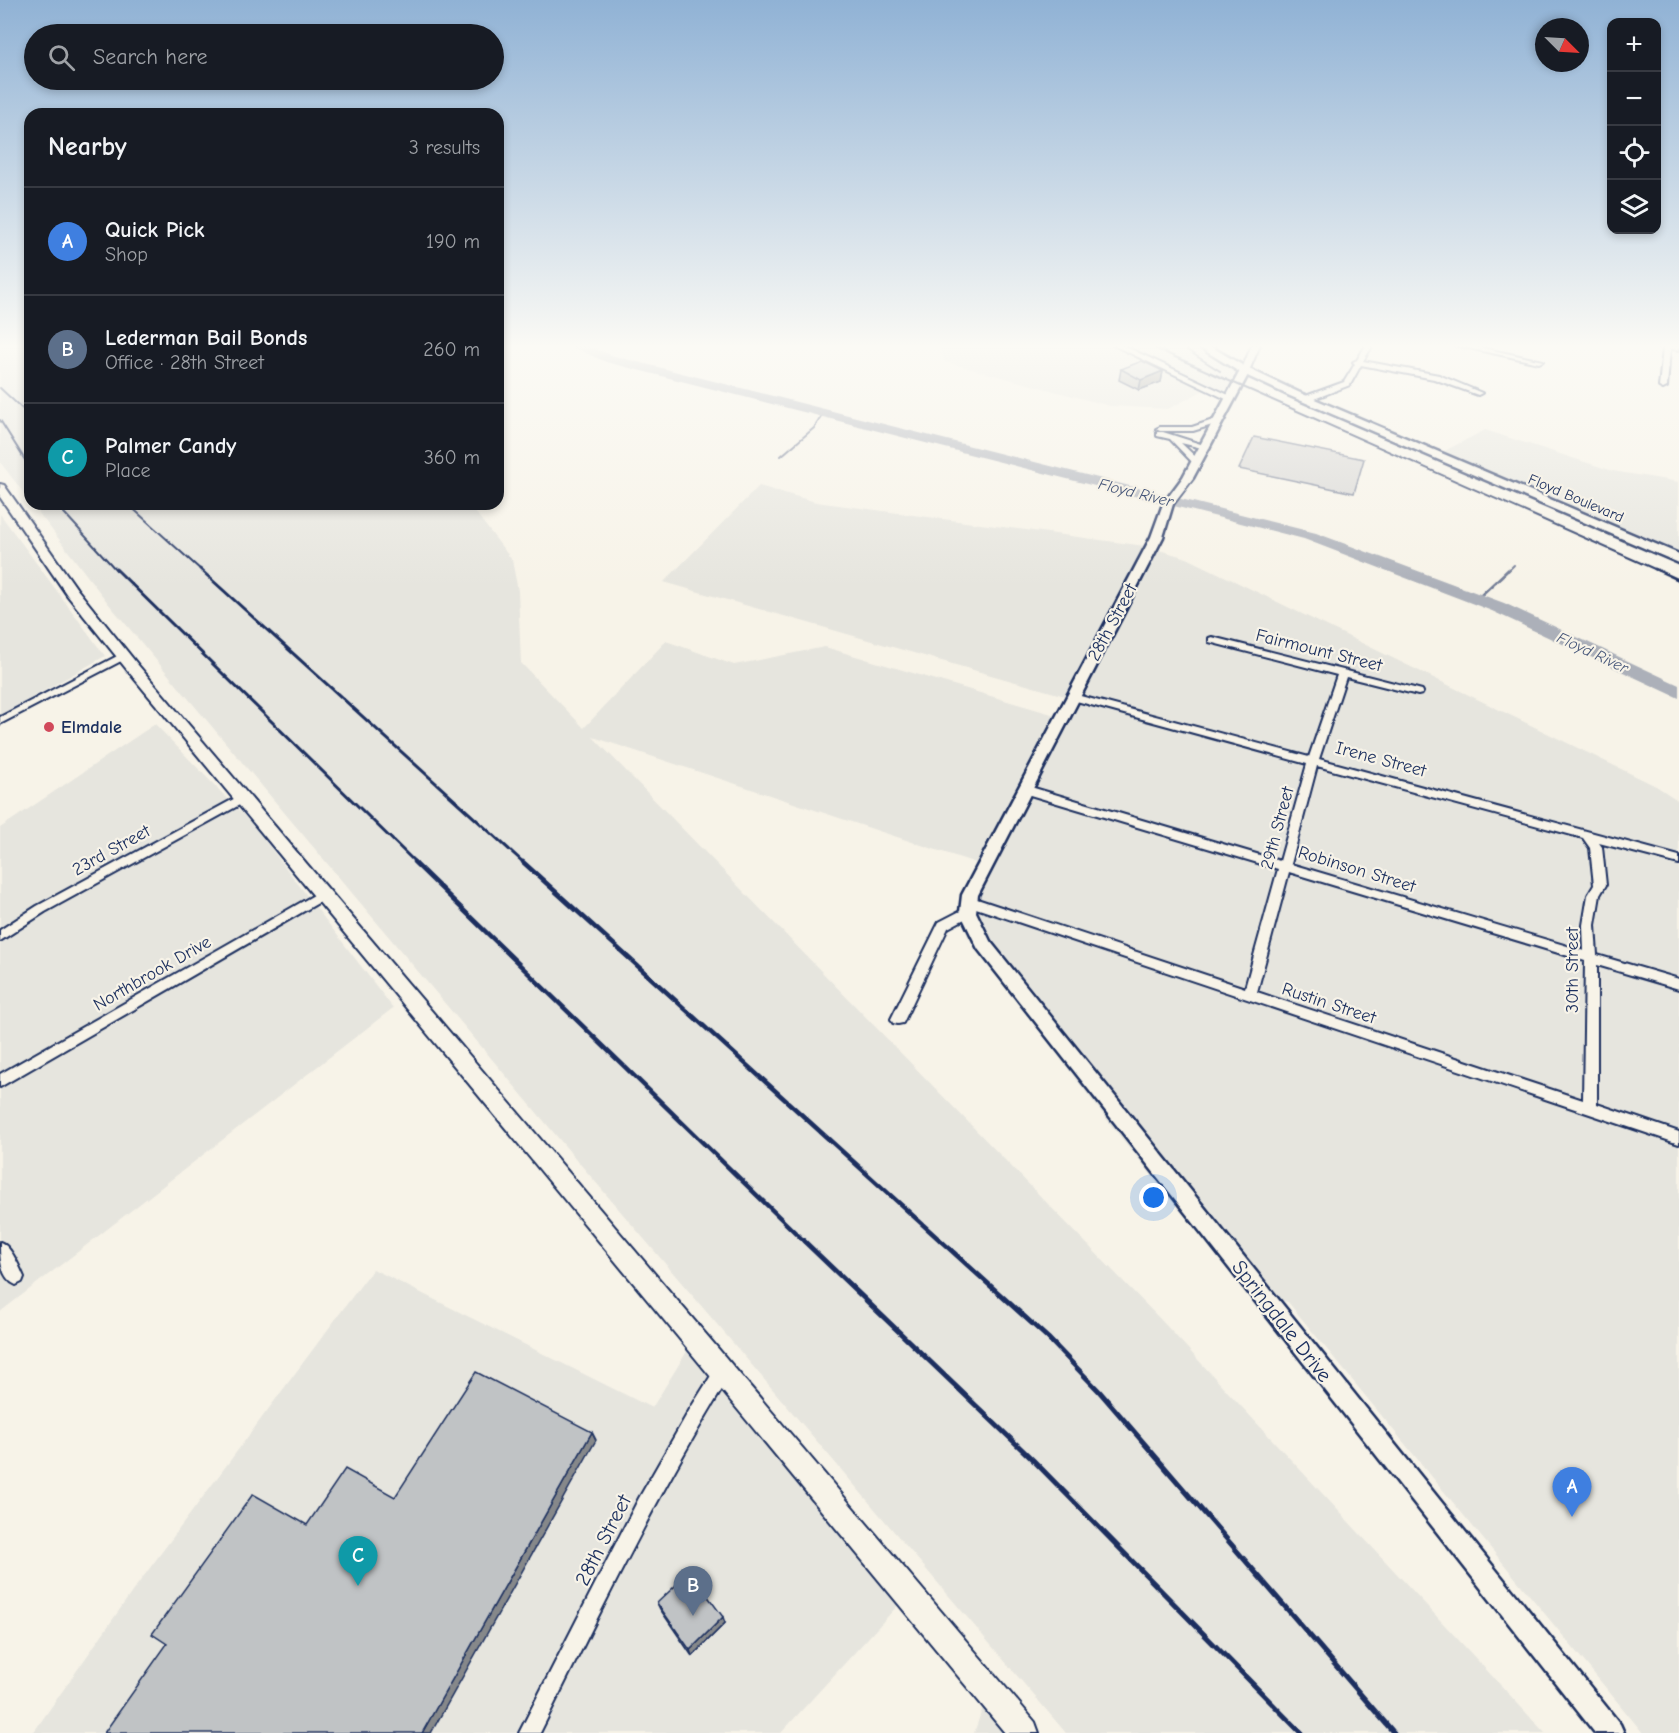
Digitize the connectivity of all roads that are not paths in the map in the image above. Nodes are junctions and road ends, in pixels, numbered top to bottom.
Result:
1 (1202, 426) edge
2 (1216, 426) edge
3 (1369, 426) edge
4 (1207, 444) junction
5 (1197, 462) junction
6 (0, 488) edge
7 (1679, 559) edge
8 (1212, 640) dead end
9 (123, 656) junction
10 (1343, 672) junction
11 (1418, 692) dead end
12 (1073, 697) junction
13 (0, 721) edge
14 (1313, 760) junction
15 (1024, 789) junction
16 (241, 799) junction
17 (1588, 837) junction
18 (1679, 860) edge
19 (1286, 867) junction
20 (321, 896) junction
21 (968, 907) junction
22 (0, 936) edge
23 (1591, 959) junction
24 (1679, 984) edge
25 (1250, 995) junction
26 (898, 1019) dead end
27 (0, 1081) edge
28 (1590, 1109) junction
29 (1679, 1138) edge
30 (0, 1249) edge
31 (16, 1277) dead end
32 (723, 1372) junction
33 (529, 1733) edge
34 (1024, 1733) edge
35 (1611, 1733) edge

1 - 4 street
2 - 4 street, 28th Street
3 - 7 main road, Floyd Boulevard
4 - 5 street, 28th Street
4 - 5 street
5 - 12 street, 28th Street
6 - 9 main road
8 - 10 street, Fairmount Street
9 - 13 street
9 - 16 main road
10 - 11 street, Fairmount Street
10 - 14 street, 29th Street
12 - 14 street, Irene Street
12 - 15 street, 28th Street
14 - 17 street, Irene Street
14 - 19 street, 29th Street
15 - 19 street, Robinson Street
15 - 21 street, 28th Street
16 - 20 main road
16 - 22 street, 23rd Street
17 - 18 street, Irene Street
17 - 23 street, 30th Street
19 - 23 street, Robinson Street
19 - 25 street, 29th Street
20 - 27 street, Northbrook Drive
20 - 32 main road
21 - 25 street, Rustin Street
21 - 26 street
21 - 35 street, Springdale Drive
23 - 24 street, Robinson Street
23 - 28 street, 30th Street
25 - 28 street, Rustin Street
28 - 29 street, Rustin Street
30 - 31 street
32 - 33 street, 28th Street
32 - 34 main road

